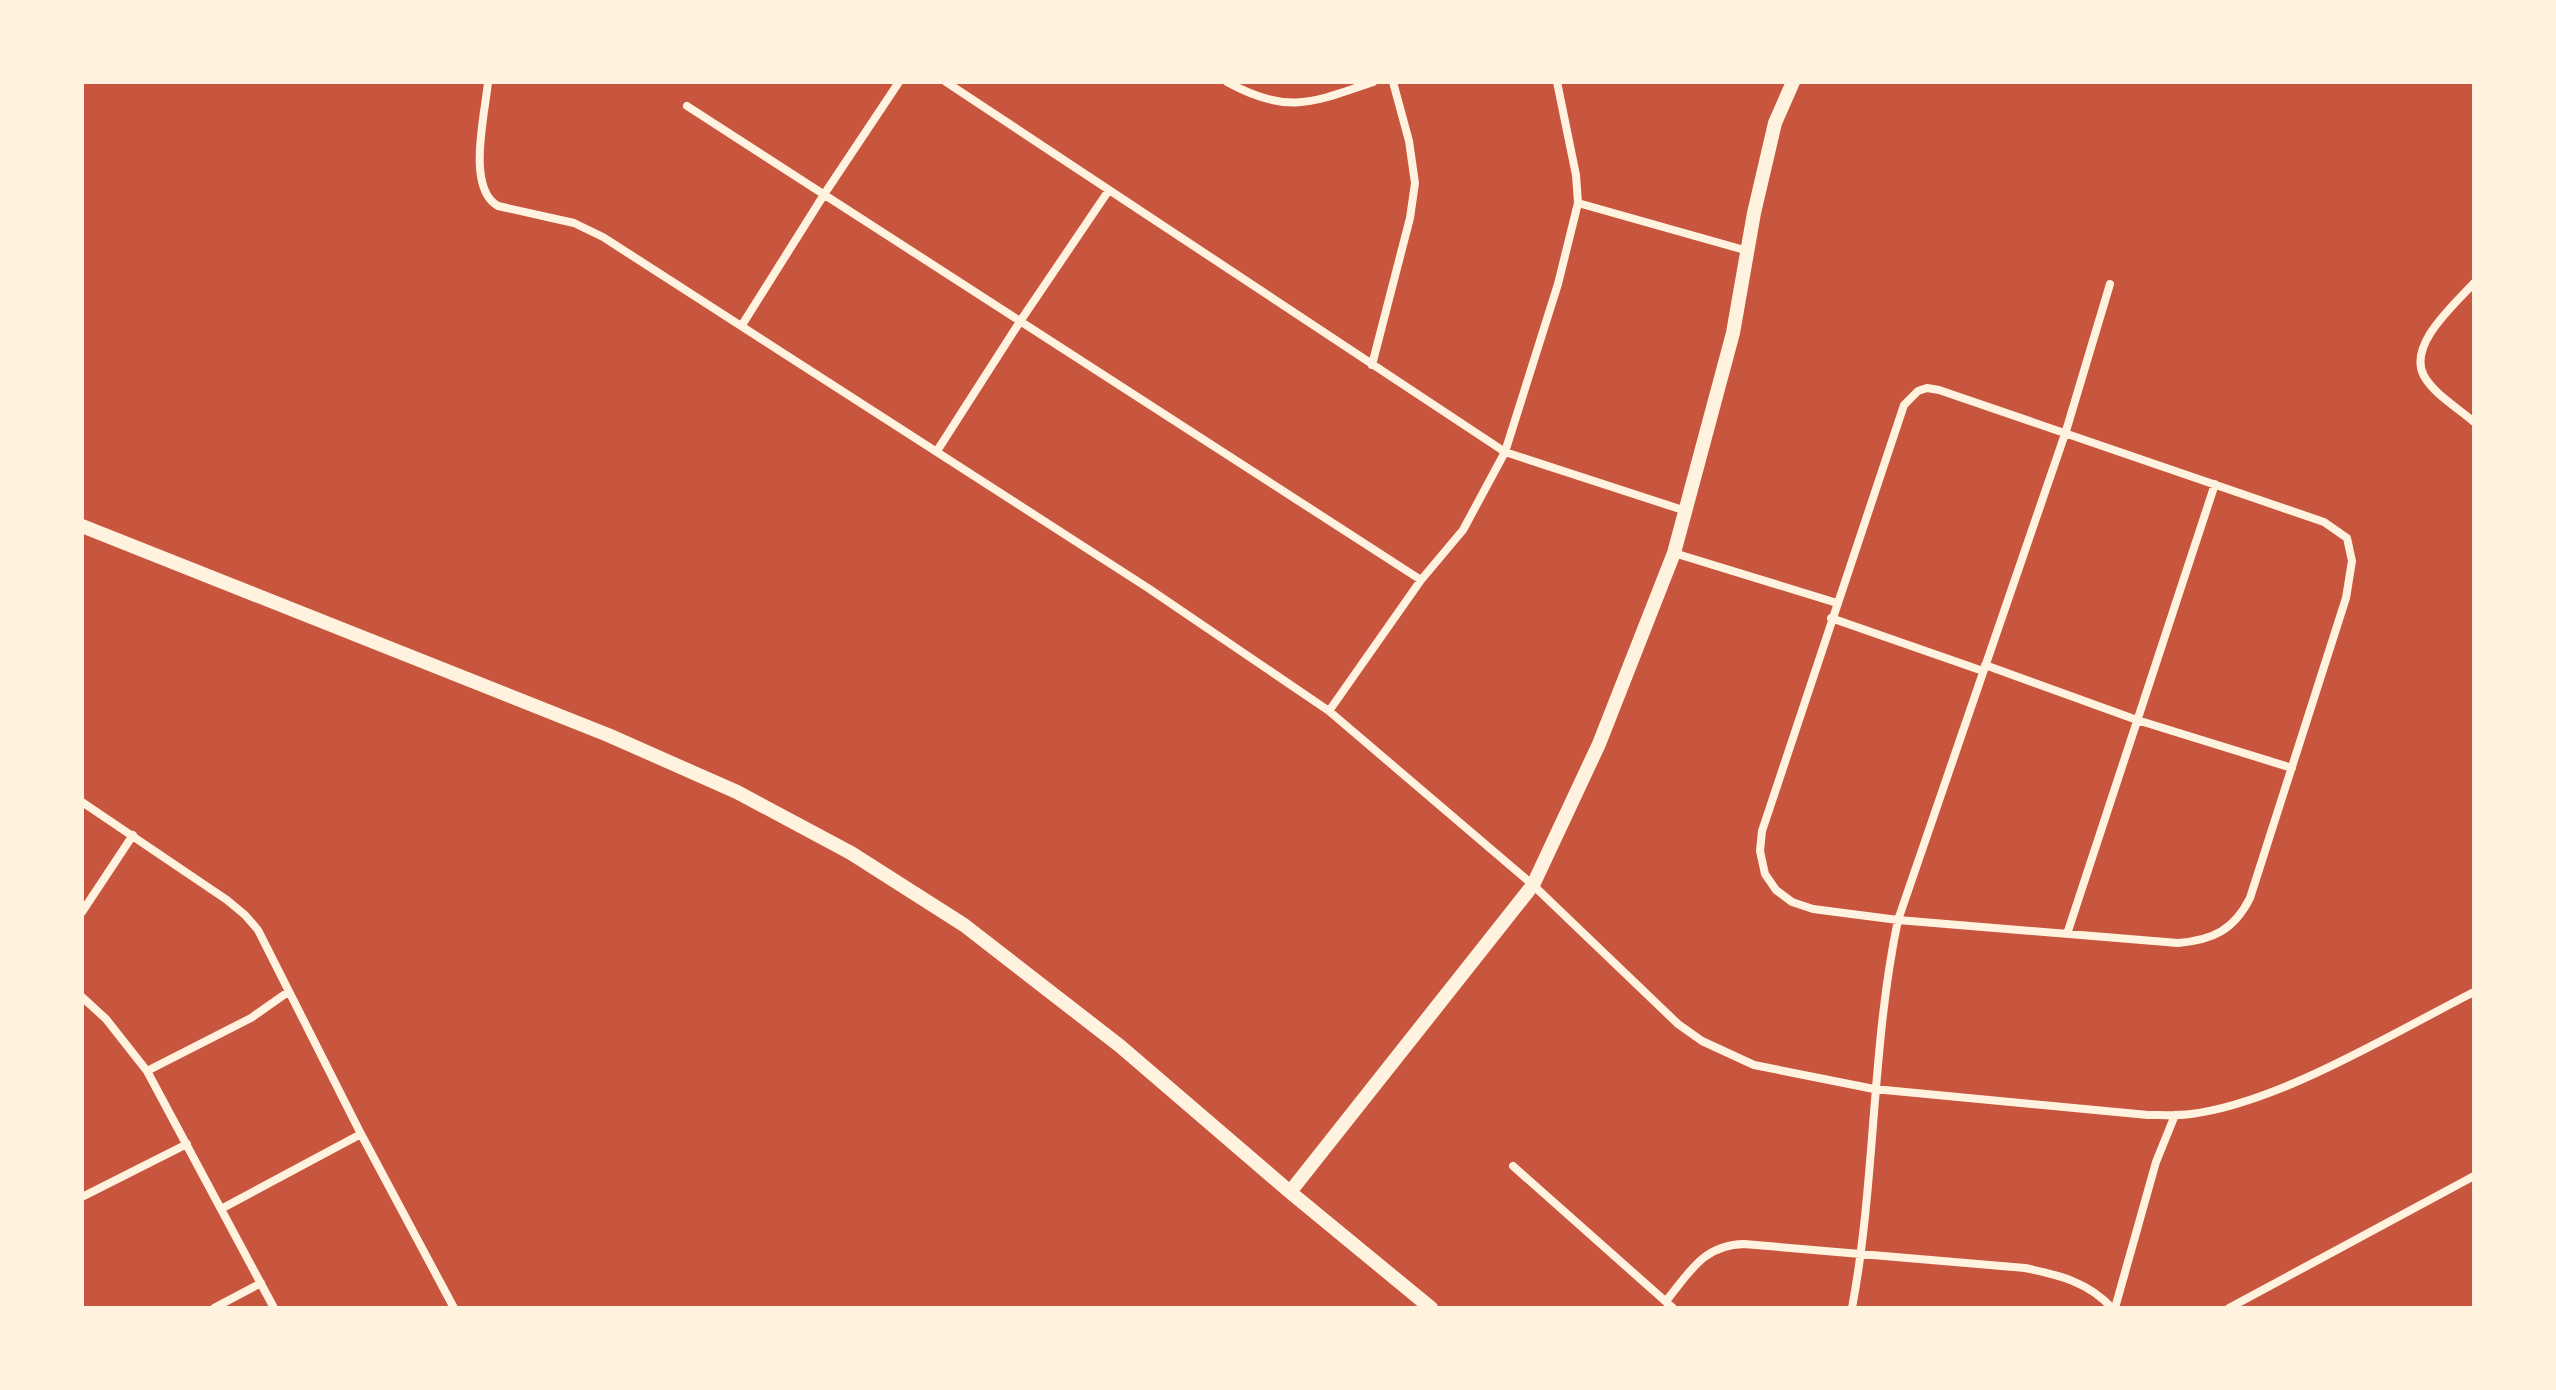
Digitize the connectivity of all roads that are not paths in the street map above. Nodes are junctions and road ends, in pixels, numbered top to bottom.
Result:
1 (488, 82) edge
2 (899, 82) edge
3 (946, 82) edge
4 (1227, 82) edge
5 (1373, 82) edge
6 (1393, 82) edge
7 (1557, 82) edge
8 (1793, 82) edge
9 (687, 106) dead end
10 (1109, 190) junction
11 (825, 193) junction
12 (1578, 203) junction
13 (1748, 251) junction
14 (2474, 283) edge
15 (2110, 284) dead end
16 (1021, 320) junction
17 (742, 325) junction
18 (1372, 365) junction
19 (2474, 422) edge
20 (2066, 431) junction
21 (937, 451) junction
22 (1505, 452) junction
23 (2215, 484) junction
24 (1686, 511) junction
25 (82, 526) edge
26 (1674, 553) junction
27 (1421, 580) junction
28 (1837, 603) junction
29 (1831, 618) junction
30 (1984, 668) junction
31 (1329, 711) junction
32 (2137, 720) junction
33 (2292, 768) junction
34 (82, 802) edge
35 (133, 835) junction
36 (1533, 885) junction
37 (82, 912) edge
38 (1898, 920) junction
39 (2067, 934) junction
40 (288, 992) junction
41 (2474, 992) edge
42 (82, 997) edge
43 (147, 1071) junction
44 (1874, 1089) junction
45 (2175, 1115) junction
46 (361, 1134) junction
47 (187, 1144) junction
48 (1513, 1166) dead end
49 (2474, 1176) edge
50 (1290, 1192) junction
51 (82, 1197) edge
52 (221, 1209) junction
53 (1862, 1253) junction
54 (261, 1283) junction
55 (1666, 1301) junction
56 (214, 1308) edge
57 (274, 1308) edge
58 (454, 1308) edge
59 (1431, 1308) edge
60 (1673, 1308) edge
61 (1852, 1308) edge
62 (2113, 1308) edge
63 (2229, 1308) edge

1 - 17 street
2 - 11 street
3 - 10 street
4 - 5 street
6 - 18 street
7 - 12 street
8 - 13 street
9 - 11 street
10 - 16 street
10 - 18 street
11 - 16 street
11 - 17 street
12 - 13 street
12 - 22 street
13 - 24 street
14 - 19 street
15 - 20 street
16 - 21 street
16 - 27 street
17 - 21 street
18 - 22 street
20 - 23 street
20 - 28 street
20 - 30 street
21 - 31 street
22 - 24 street
22 - 27 street
23 - 32 street
23 - 33 street
24 - 26 street
25 - 50 street
26 - 28 street
26 - 36 street
27 - 31 street
28 - 29 street
29 - 30 street
29 - 38 street
30 - 32 street
30 - 38 street
31 - 36 street
32 - 33 street
32 - 39 street
33 - 39 street
34 - 35 street
35 - 37 street
35 - 40 street
36 - 44 street
36 - 50 street
38 - 39 street
38 - 44 street
40 - 43 street
40 - 46 street
41 - 45 street
42 - 43 street
43 - 47 street
44 - 45 street
44 - 53 street
45 - 62 street
46 - 52 street
46 - 58 street
47 - 51 street
47 - 52 street
48 - 55 street
49 - 63 street
50 - 59 street
52 - 54 street
53 - 55 street
53 - 61 street
53 - 62 street
54 - 56 street
54 - 57 street
55 - 60 street

